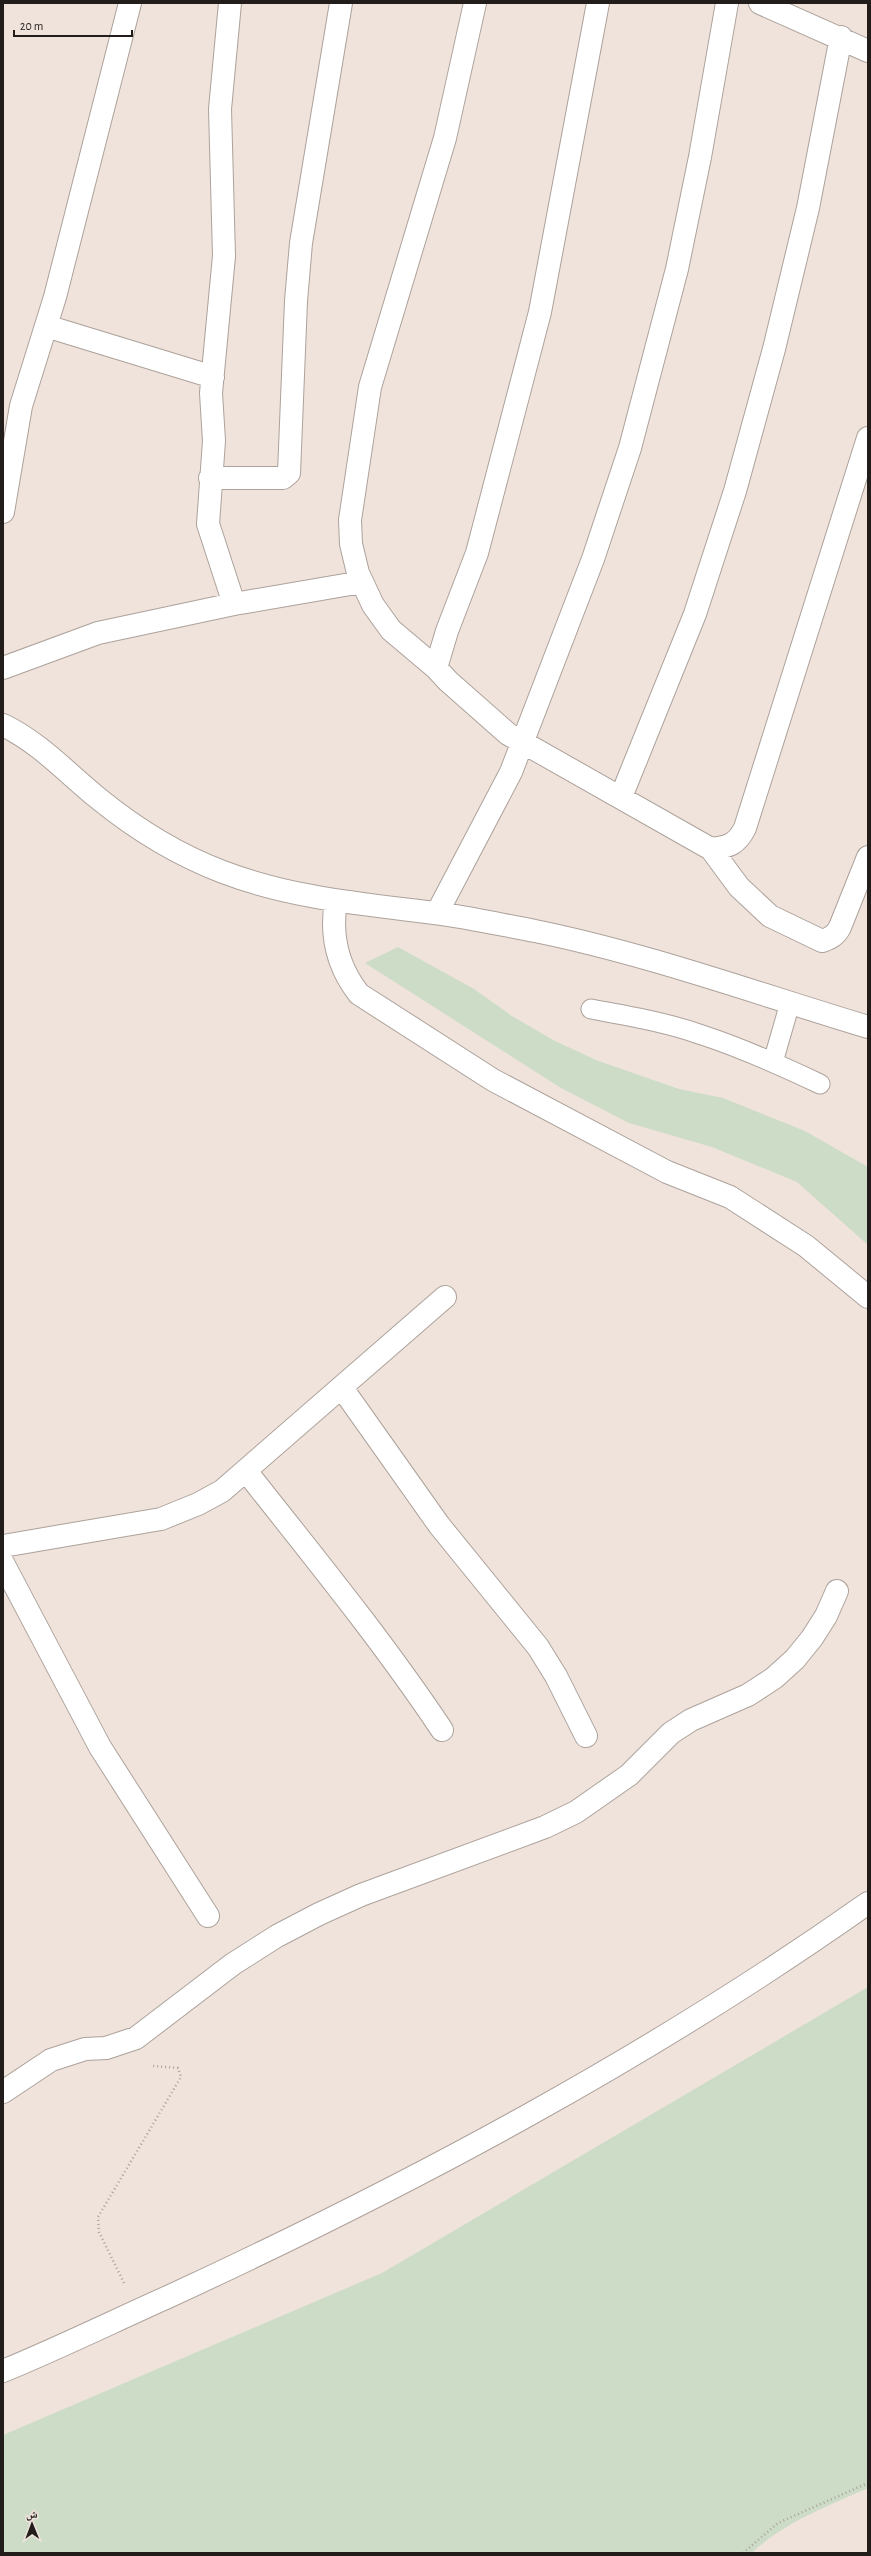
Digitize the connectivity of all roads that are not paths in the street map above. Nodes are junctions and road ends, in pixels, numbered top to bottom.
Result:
1 (130, 3) edge
2 (230, 3) edge
3 (341, 3) edge
4 (474, 3) edge
5 (598, 3) edge
6 (727, 3) edge
7 (760, 3) edge
8 (841, 37) junction
9 (868, 51) edge
10 (46, 326) junction
11 (213, 378) junction
12 (868, 438) edge
13 (210, 478) junction
14 (3, 512) edge
15 (362, 582) junction
16 (234, 604) junction
17 (3, 668) edge
18 (436, 668) junction
19 (3, 724) edge
20 (523, 743) junction
21 (621, 796) junction
22 (711, 849) junction
23 (868, 857) edge
24 (336, 901) junction
25 (437, 914) junction
26 (790, 1003) junction
27 (591, 1010) dead end
28 (868, 1027) edge
29 (773, 1062) junction
30 (820, 1084) dead end
31 (445, 1297) dead end
32 (868, 1297) edge
33 (342, 1388) junction
34 (246, 1471) junction
35 (3, 1546) edge
36 (3, 1563) edge
37 (837, 1591) dead end
38 (442, 1730) dead end
39 (586, 1736) dead end
40 (868, 1903) edge
41 (208, 1916) dead end
42 (3, 2092) edge
43 (3, 2371) edge

1 - 10 street
2 - 11 street
3 - 13 street
4 - 15 street
5 - 18 street
6 - 20 street
7 - 8 street
8 - 9 street
8 - 21 street
10 - 11 street
10 - 14 street
11 - 13 street
12 - 22 street
13 - 16 street
15 - 16 street
15 - 18 street
16 - 17 street
18 - 20 street
19 - 24 street
20 - 21 street
20 - 25 street
21 - 22 street
22 - 23 street
24 - 25 street
24 - 32 street
25 - 26 street
26 - 28 street
26 - 29 lane
27 - 29 lane
29 - 30 lane
31 - 33 street
33 - 34 street
33 - 39 street
34 - 35 street
34 - 38 street
36 - 41 street
37 - 42 street
40 - 43 street

